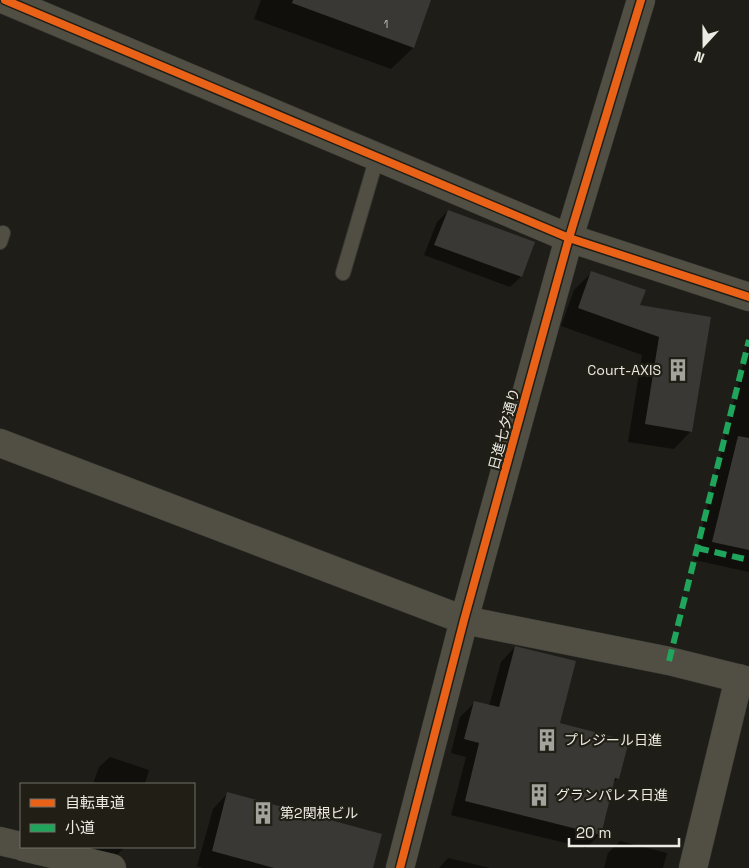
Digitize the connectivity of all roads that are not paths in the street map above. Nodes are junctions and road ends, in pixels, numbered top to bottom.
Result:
1 (6, 0) edge
2 (641, 0) edge
3 (377, 157) junction
4 (569, 238) junction
5 (343, 273) dead end
6 (749, 297) edge
7 (0, 443) edge
8 (464, 620) junction
9 (744, 680) edge
10 (0, 841) edge
11 (20, 846) edge
12 (30, 848) edge
13 (112, 868) edge
14 (400, 868) edge
15 (693, 868) edge

1 - 3 street
2 - 4 street, 日進七夕通り
3 - 4 street
3 - 5 lane
4 - 6 street
4 - 8 street, 日進七夕通り
7 - 8 street
8 - 9 street
8 - 14 street, 日進七夕通り
9 - 15 street
10 - 11 street
12 - 13 street

